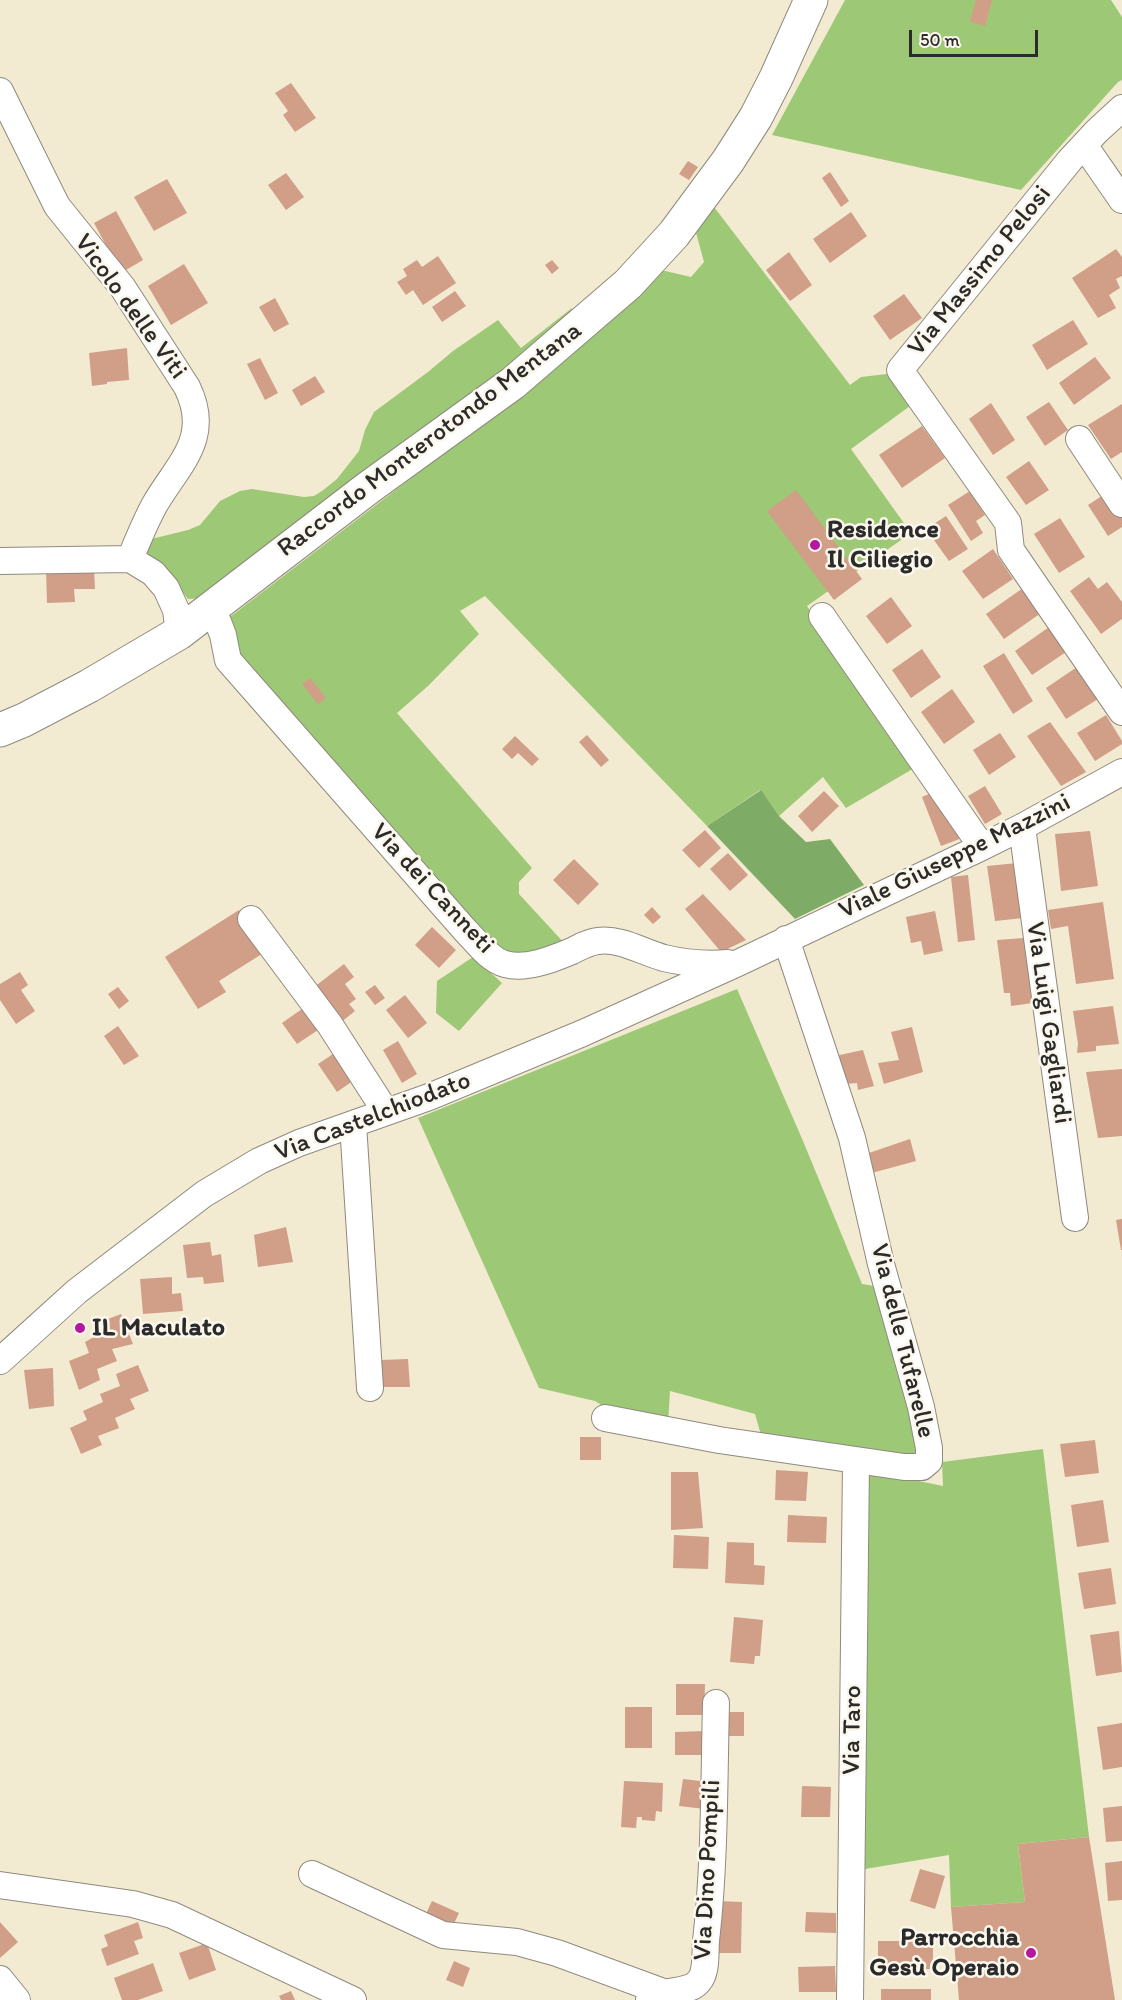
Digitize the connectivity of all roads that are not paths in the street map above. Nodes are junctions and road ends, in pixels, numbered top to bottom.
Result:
1 (811, 0) edge
2 (0, 91) edge
3 (1122, 108) edge
4 (1084, 145) junction
5 (1122, 200) edge
6 (1079, 439) dead end
7 (1122, 504) edge
8 (130, 559) junction
9 (0, 561) edge
10 (822, 616) dead end
11 (218, 622) dead end
12 (179, 633) junction
13 (1122, 712) edge
14 (0, 730) edge
15 (1122, 772) edge
16 (1022, 827) junction
17 (982, 847) junction
18 (251, 919) dead end
19 (786, 939) junction
20 (738, 963) junction
21 (386, 1112) junction
22 (352, 1124) junction
23 (1074, 1218) dead end
24 (0, 1362) edge
25 (370, 1388) dead end
26 (604, 1418) dead end
27 (856, 1461) junction
28 (717, 1703) dead end
29 (312, 1874) dead end
30 (0, 1885) edge
31 (0, 1979) edge
32 (656, 1996) edge
33 (17, 2000) edge
34 (353, 2000) edge
35 (850, 2000) edge

1 - 12 main road, Raccordo Monterotondo Mentana
2 - 8 street, Vicolo delle Viti
3 - 4 street, Via Massimo Pelosi
4 - 5 street
4 - 13 street, Via Massimo Pelosi
6 - 7 street
8 - 9 street
8 - 12 street
10 - 17 street
11 - 20 street, Via dei Canneti
12 - 14 main road, Raccordo Monterotondo Mentana
15 - 16 street, Viale Giuseppe Mazzini
16 - 17 street, Viale Giuseppe Mazzini
16 - 23 street, Via Luigi Gagliardi
17 - 19 street, Viale Giuseppe Mazzini
18 - 21 street
19 - 20 street, Via Castelchiodato
19 - 27 street, Via delle Tufarelle
20 - 21 street, Via Castelchiodato
21 - 22 street, Via Castelchiodato
22 - 24 street, Via Castelchiodato
22 - 25 street
26 - 27 street, Via delle Tufarelle
27 - 35 street, Via Taro
28 - 32 street, Via Dino Pompili
29 - 32 street
30 - 34 street
31 - 33 street

